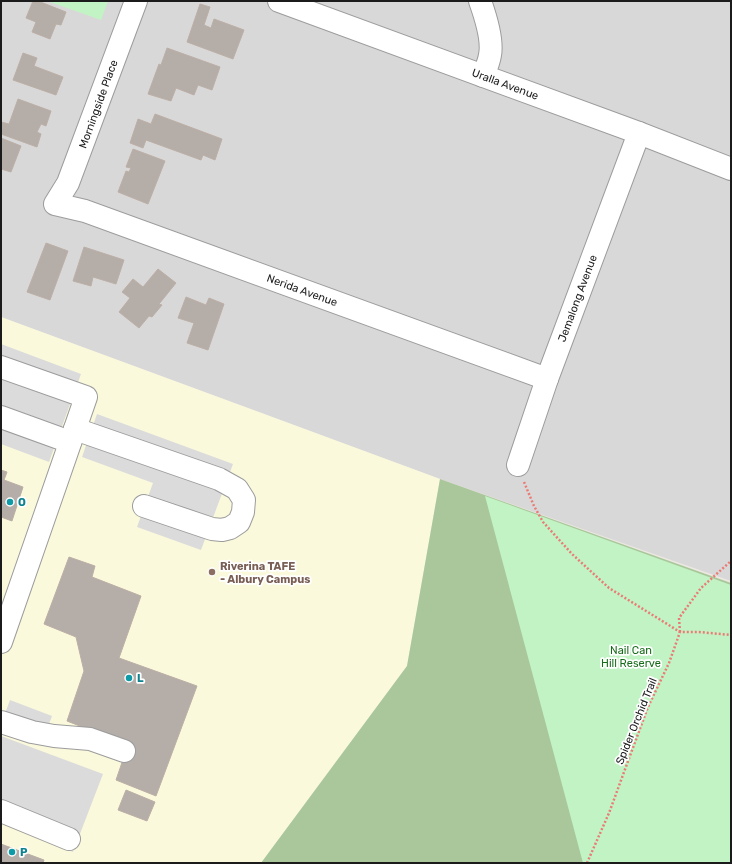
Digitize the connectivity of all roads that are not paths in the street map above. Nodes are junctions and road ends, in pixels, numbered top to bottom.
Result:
1 (136, 1) edge
2 (279, 1) edge
3 (480, 1) edge
4 (483, 76) junction
5 (639, 133) junction
6 (731, 169) edge
7 (55, 204) joint
8 (1, 367) edge
9 (547, 380) junction
10 (1, 417) edge
11 (72, 435) junction
12 (518, 465) road end
13 (144, 506) dead end
14 (1, 642) edge
15 (1, 722) edge
16 (124, 751) dead end
17 (1, 811) edge
18 (69, 838) dead end

1 - 7 street, Morningside Place
2 - 4 street, Uralla Avenue
3 - 4 street
4 - 5 street, Uralla Avenue
5 - 6 street, Uralla Avenue
5 - 9 street, Jemalong Avenue
7 - 9 street, Nerida Avenue
8 - 11 street
9 - 12 street, Jemalong Avenue
10 - 11 street
11 - 13 street
11 - 14 street
15 - 16 street
17 - 18 street

